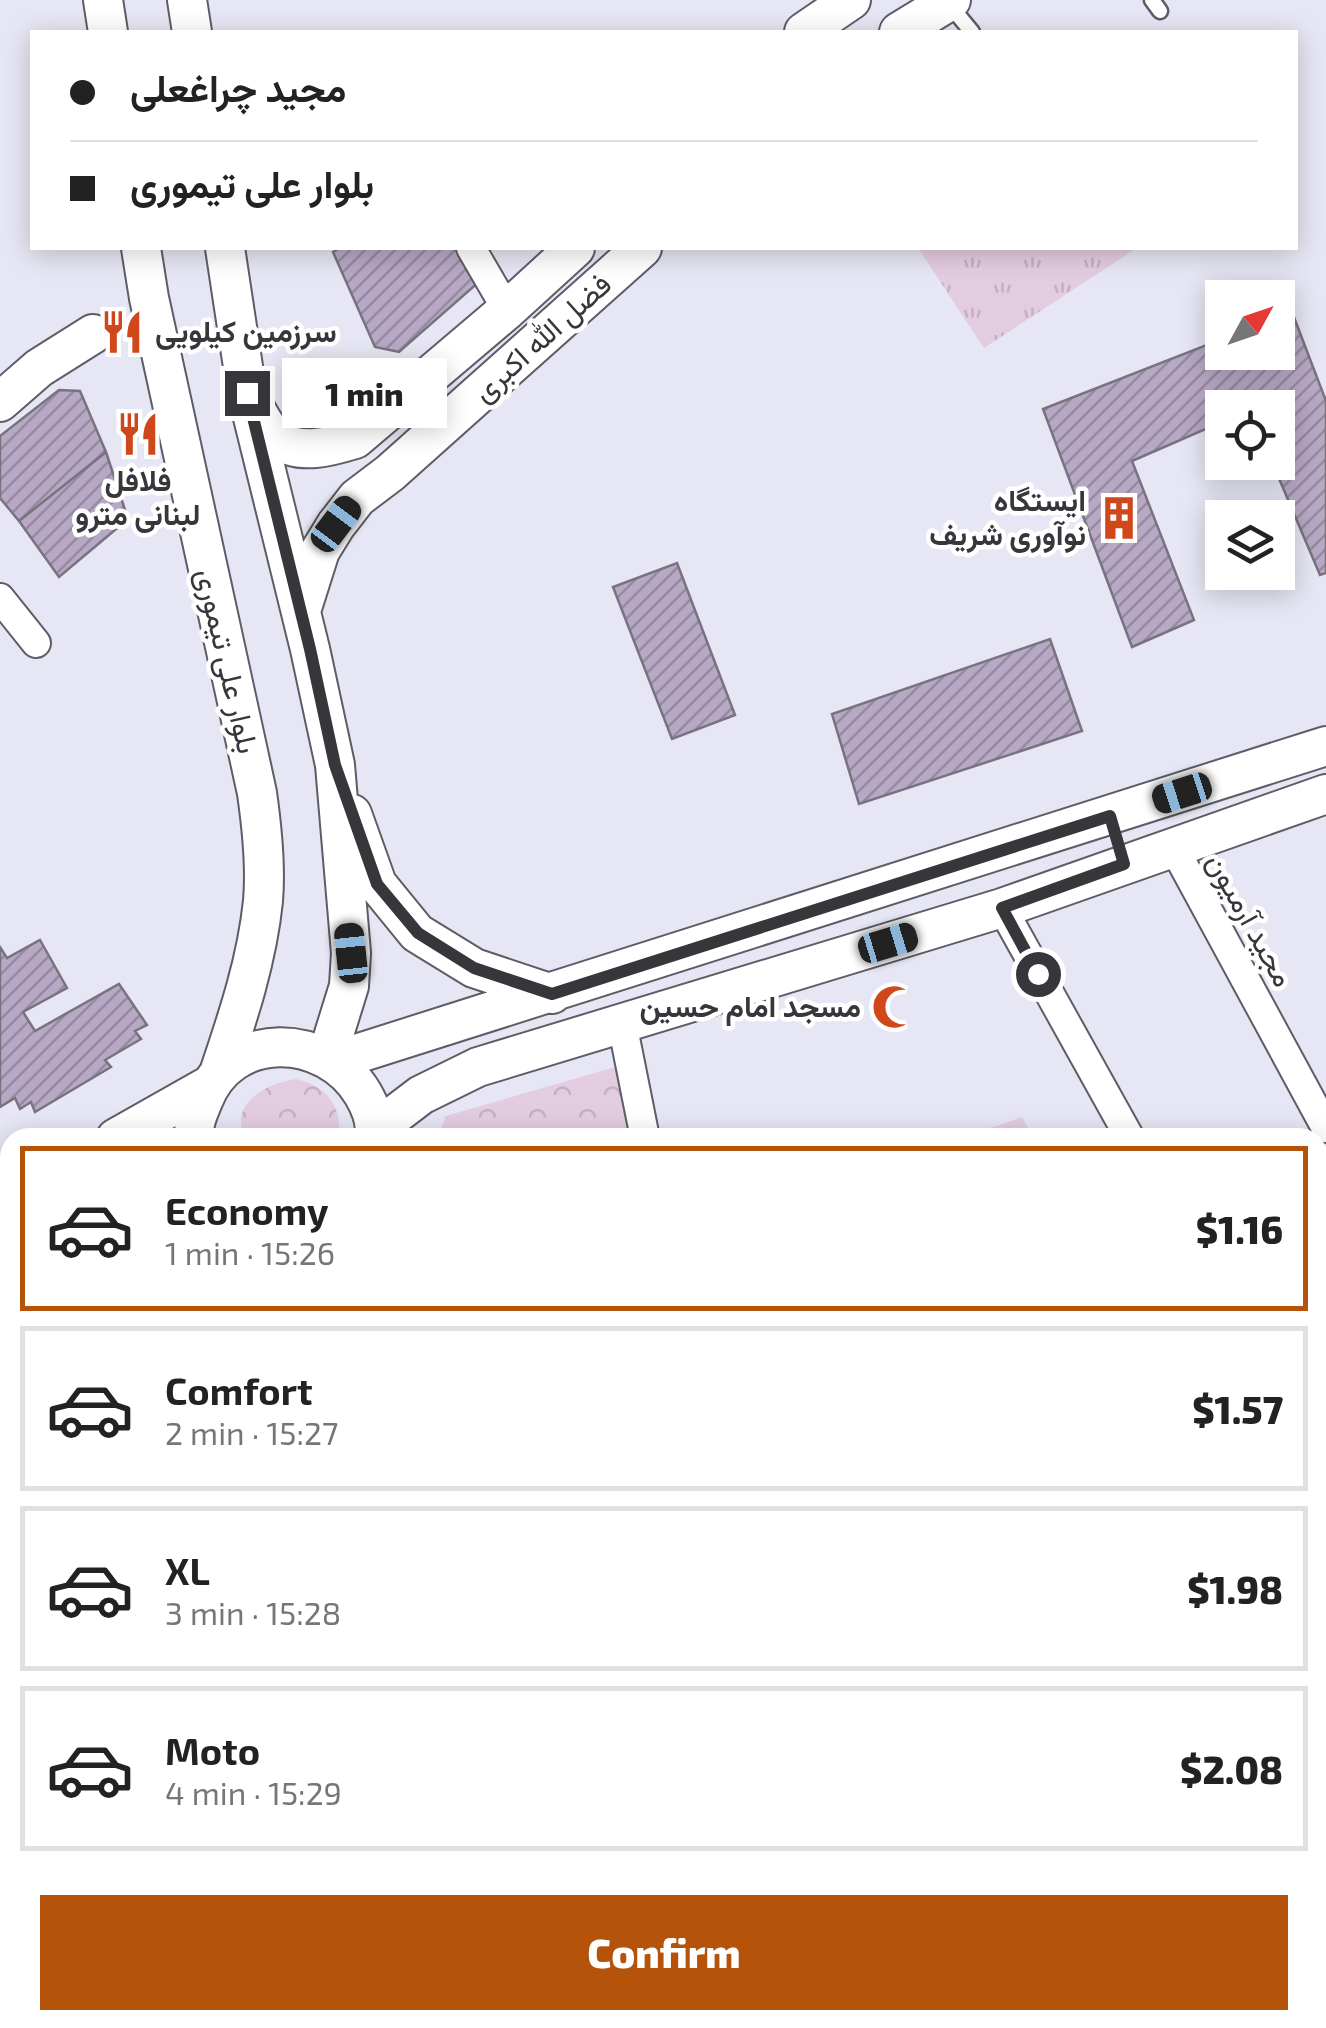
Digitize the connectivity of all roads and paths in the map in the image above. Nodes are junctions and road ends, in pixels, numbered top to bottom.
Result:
1 (103, 0) edge
2 (187, 0) edge
3 (851, 0) edge
4 (949, 1) edge
5 (108, 30) edge
6 (192, 30) edge
7 (807, 30) edge
8 (902, 30) edge
9 (971, 30) edge
10 (141, 250) edge
11 (225, 250) edge
12 (472, 250) edge
13 (572, 250) edge
14 (640, 250) edge
15 (507, 310) junction
16 (93, 334) dead end
17 (247, 393) junction
18 (2, 395) edge
19 (355, 438) junction
20 (390, 473) junction
21 (0, 598) edge
22 (300, 614) junction
23 (36, 643) dead end
24 (1326, 746) edge
25 (335, 765) junction
26 (1326, 794) edge
27 (1110, 816) junction
28 (1174, 848) junction
29 (1124, 864) junction
30 (1002, 908) junction
31 (552, 994) junction
32 (622, 1024) junction
33 (330, 1059) junction
34 (214, 1080) junction
35 (133, 1128) edge
36 (194, 1128) edge
37 (373, 1128) edge
38 (381, 1128) edge
39 (643, 1128) edge
40 (1124, 1128) edge
41 (1326, 1128) edge

1 - 5 main road
2 - 6 main road
3 - 7 main road
4 - 8 main road
4 - 9 lane
10 - 34 main road, بلوار علی تیموری
11 - 17 main road
12 - 15 street
13 - 15 main road, فضل الله اکبری
14 - 20 main road, فضل الله اکبری
15 - 19 main road, فضل الله اکبری
16 - 18 main road
17 - 19 main road, فضل الله اکبری
17 - 22 main road
19 - 20 main road
20 - 22 main road, فضل الله اکبری
21 - 23 street
22 - 25 main road
24 - 27 main road
25 - 31 main road
25 - 33 main road
26 - 28 main road
27 - 29 main road
27 - 31 main road
28 - 29 main road
28 - 41 street, مجید آرمیون
29 - 30 main road
30 - 32 main road
30 - 40 street
31 - 33 main road
32 - 38 main road
32 - 39 street
33 - 34 main road
33 - 37 main road
34 - 35 main road
34 - 36 main road, بلوار علی تیموری

